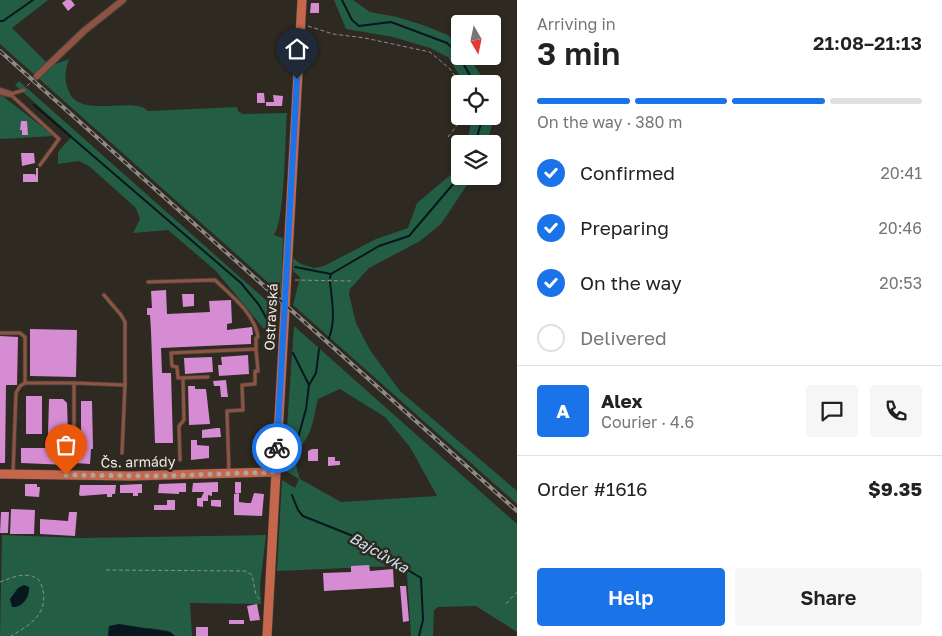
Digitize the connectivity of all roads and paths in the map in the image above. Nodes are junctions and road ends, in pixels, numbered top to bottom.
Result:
1 (123, 0) edge
2 (302, 0) edge
3 (300, 25) junction
4 (454, 75) edge
5 (37, 76) joint
6 (24, 90) joint
7 (0, 91) edge
8 (10, 94) junction
9 (457, 125) edge
10 (448, 137) dead end
11 (40, 164) dead end
12 (286, 280) junction
13 (351, 281) dead end
14 (148, 282) dead end
15 (104, 295) dead end
16 (0, 332) edge
17 (256, 349) junction
18 (208, 377) dead end
19 (183, 378) junction
20 (25, 383) junction
21 (74, 383) junction
22 (125, 385) junction
23 (74, 445) dead end
24 (122, 453) dead end
25 (180, 460) dead end
26 (276, 472) junction
27 (229, 473) junction
28 (0, 474) edge
29 (13, 474) junction
30 (106, 570) dead end
31 (0, 582) edge
32 (517, 592) edge
33 (268, 601) junction
34 (506, 604) dead end
35 (11, 636) edge
36 (267, 636) edge

1 - 5 street
2 - 3 main road, Ostravská
3 - 4 path
3 - 12 main road, Ostravská
5 - 6 path
6 - 8 lane
7 - 8 street
8 - 11 lane
9 - 10 path
12 - 13 path
12 - 26 main road, Ostravská
14 - 17 lane
15 - 22 lane
16 - 20 lane
17 - 19 lane
17 - 27 lane
18 - 19 lane
19 - 25 lane
20 - 21 lane
20 - 29 lane
21 - 22 lane
21 - 23 lane
22 - 24 lane
26 - 27 main road, Čs. armády
26 - 33 main road, Ostravská
27 - 29 main road, Čs. armády
28 - 29 main road, Čs. armády
30 - 33 path
31 - 35 path
32 - 34 path
33 - 36 main road, Ostravská

